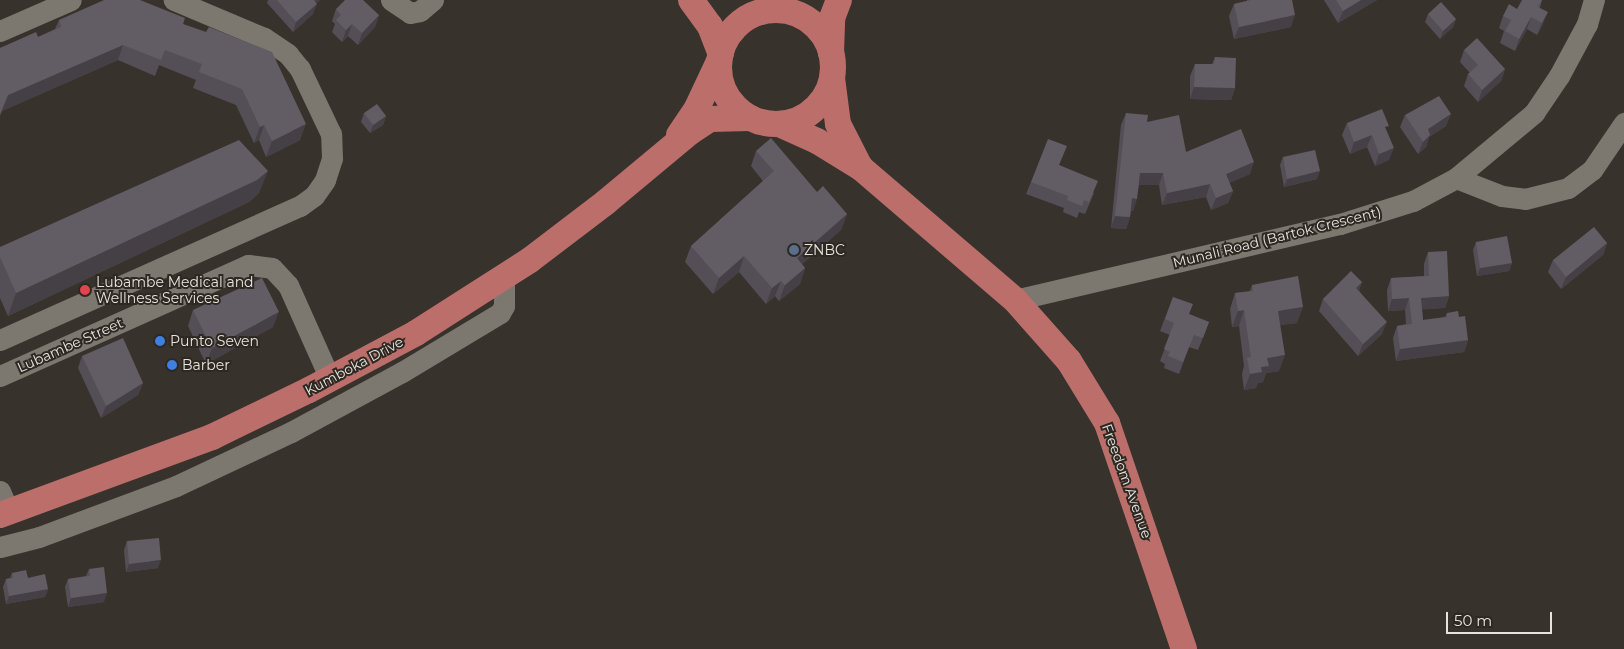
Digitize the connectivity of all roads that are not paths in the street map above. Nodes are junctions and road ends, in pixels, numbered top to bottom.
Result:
1 (71, 0) edge
2 (174, 0) edge
3 (391, 0) edge
4 (433, 0) edge
5 (691, 0) edge
6 (744, 0) edge
7 (807, 0) edge
8 (839, 0) edge
9 (1594, 0) edge
10 (778, 10) junction
11 (0, 31) edge
12 (720, 58) junction
13 (832, 65) junction
14 (750, 118) junction
15 (1624, 123) edge
16 (779, 124) junction
17 (670, 147) junction
18 (861, 168) junction
19 (1456, 178) junction
20 (504, 277) junction
21 (1015, 300) junction
22 (0, 340) edge
23 (388, 348) junction
24 (402, 372) junction
25 (0, 376) edge
26 (330, 379) junction
27 (3, 506) edge
28 (0, 547) edge
29 (1184, 649) edge

1 - 11 street
2 - 22 street
3 - 4 street
5 - 12 main road
6 - 10 main road
7 - 10 main road
8 - 13 main road
9 - 19 street, Munali Road (Bartok Crescent)
10 - 12 main road
10 - 13 main road
12 - 14 main road
12 - 17 main road, Kumboka Drive
13 - 16 main road
13 - 18 main road, Freedom Avenue
14 - 16 main road
14 - 17 main road, Kumboka Drive
15 - 19 street
16 - 18 main road, Freedom Avenue
17 - 20 main road, Kumboka Drive
18 - 21 main road, Freedom Avenue
19 - 21 street, Munali Road (Bartok Crescent)
20 - 23 main road, Kumboka Drive
20 - 24 street
21 - 29 main road, Freedom Avenue
23 - 24 street
23 - 26 main road, Kumboka Drive
24 - 28 street
25 - 26 street, Lubambe Street
26 - 27 main road, Kumboka Drive

